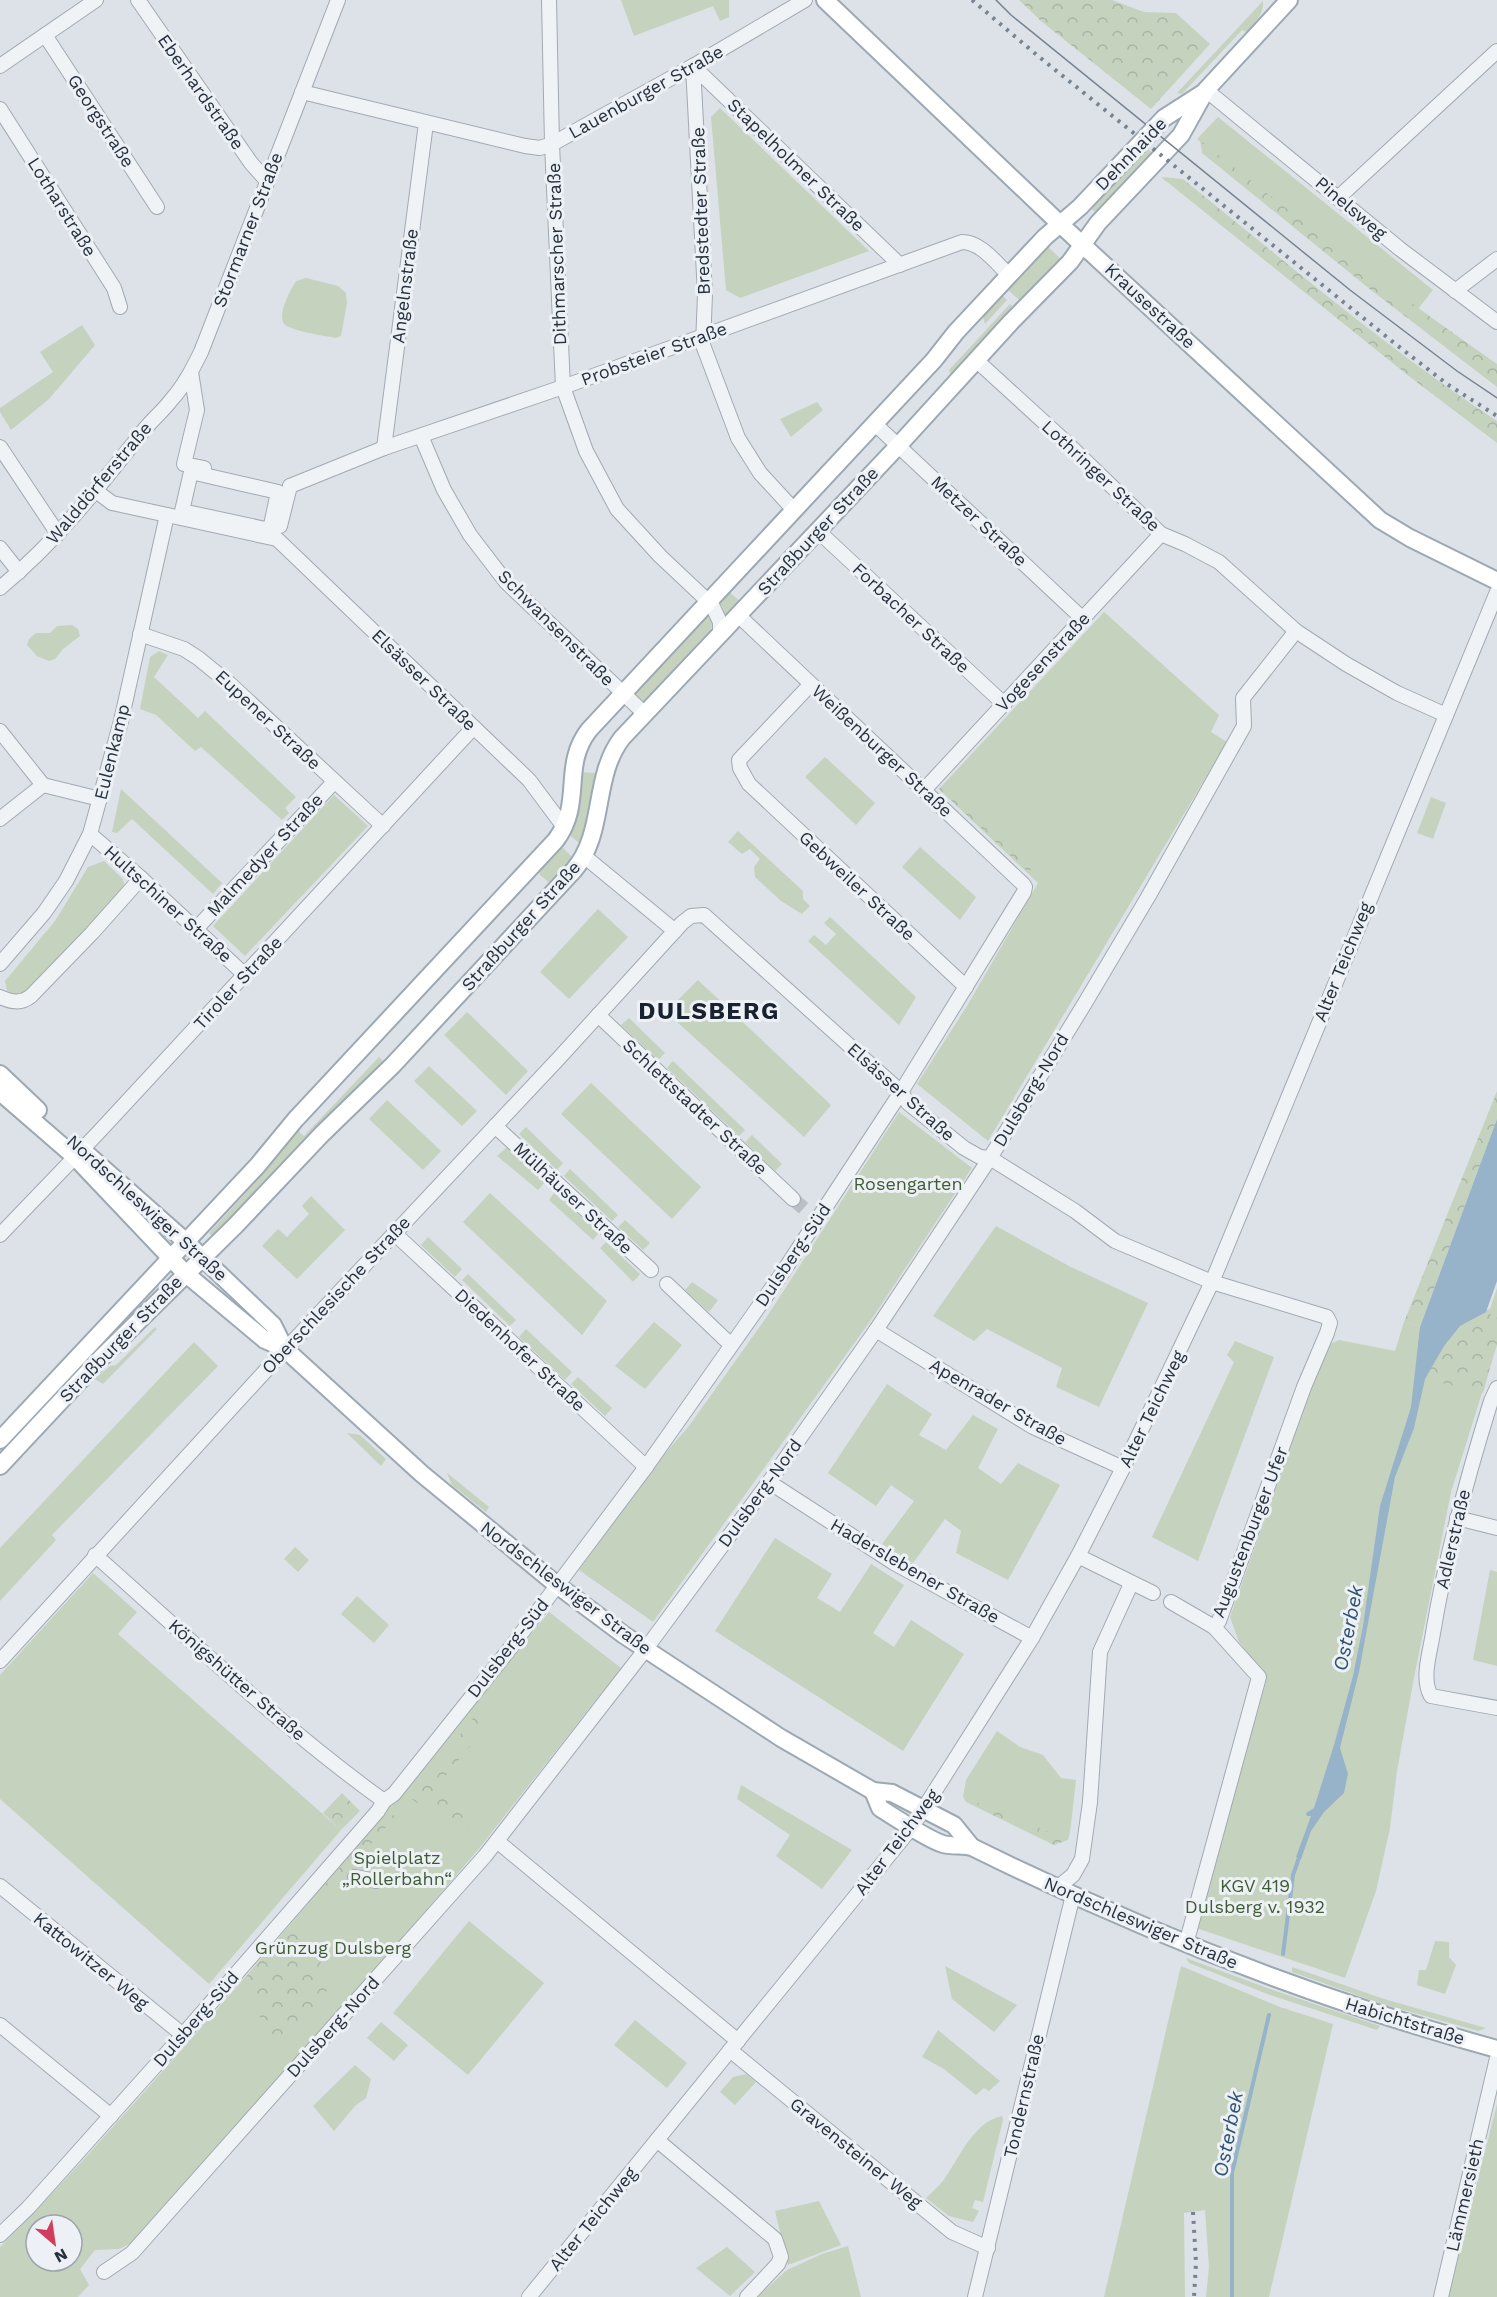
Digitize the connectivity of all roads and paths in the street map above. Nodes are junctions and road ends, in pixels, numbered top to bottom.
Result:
1 (96, 0) edge
2 (138, 0) edge
3 (338, 0) edge
4 (549, 0) edge
5 (805, 0) edge
6 (825, 0) edge
7 (1284, 2) edge
8 (45, 35) junction
9 (1497, 51) edge
10 (0, 66) edge
11 (693, 66) junction
12 (1206, 90) junction
13 (302, 92) junction
14 (0, 109) edge
15 (426, 123) junction
16 (552, 144) junction
17 (267, 181) junction
18 (1339, 197) junction
19 (157, 207) dead end
20 (1060, 224) junction
21 (1083, 244) junction
22 (1497, 259) edge
23 (900, 265) junction
24 (1009, 275) junction
25 (1455, 291) junction
26 (120, 308) dead end
27 (1497, 322) edge
28 (703, 335) junction
29 (976, 360) junction
30 (191, 372) junction
31 (563, 387) junction
32 (875, 424) junction
33 (421, 436) junction
34 (898, 446) junction
35 (0, 447) edge
36 (384, 448) junction
37 (188, 468) junction
38 (290, 486) junction
39 (96, 491) junction
40 (794, 510) junction
41 (167, 515) junction
42 (818, 531) junction
43 (58, 534) junction
44 (1161, 534) junction
45 (277, 539) junction
46 (0, 548) edge
47 (19, 572) junction
48 (1497, 581) edge
49 (0, 588) edge
50 (1497, 592) edge
51 (709, 602) junction
52 (738, 615) junction
53 (1083, 618) junction
54 (1296, 631) junction
55 (140, 634) junction
56 (720, 635) junction
57 (810, 685) junction
58 (623, 694) junction
59 (1004, 704) junction
60 (645, 714) junction
61 (1446, 715) junction
62 (473, 728) junction
63 (0, 730) edge
64 (334, 782) junction
65 (43, 785) junction
66 (924, 790) junction
67 (100, 799) junction
68 (0, 819) edge
69 (383, 826) junction
70 (564, 827) junction
71 (90, 834) junction
72 (584, 856) junction
73 (141, 878) junction
74 (1025, 887) joint
75 (196, 929) junction
76 (675, 931) junction
77 (0, 964) edge
78 (245, 975) junction
79 (966, 987) junction
80 (0, 997) edge
81 (598, 1015) junction
82 (0, 1074) edge
83 (0, 1092) edge
84 (901, 1092) junction
85 (495, 1125) junction
86 (78, 1153) junction
87 (990, 1158) junction
88 (793, 1199) tunnel mouth
89 (394, 1233) junction
90 (0, 1235) edge
91 (185, 1241) junction
92 (202, 1257) junction
93 (170, 1258) junction
94 (651, 1270) dead end
95 (185, 1273) junction
96 (1212, 1282) junction
97 (667, 1284) dead end
98 (1327, 1317) joint
99 (876, 1330) junction
100 (731, 1345) junction
101 (285, 1349) junction
102 (1497, 1388) edge
103 (0, 1440) edge
104 (0, 1466) edge
105 (646, 1467) junction
106 (1123, 1468) junction
107 (769, 1482) junction
108 (1457, 1518) junction
109 (1497, 1528) edge
110 (95, 1555) junction
111 (1078, 1556) junction
112 (1131, 1584) junction
113 (557, 1585) junction
114 (1152, 1593) dead end
115 (1171, 1602) dead end
116 (1214, 1627) junction
117 (1032, 1638) junction
118 (645, 1650) junction
119 (0, 1661) edge
120 (1497, 1708) edge
121 (873, 1791) junction
122 (381, 1806) junction
123 (924, 1809) junction
124 (912, 1827) junction
125 (497, 1841) junction
126 (971, 1846) junction
127 (355, 1877) dead end
128 (376, 1881) dead end
129 (0, 1887) edge
130 (1058, 1888) junction
131 (1073, 1895) junction
132 (1186, 1944) junction
133 (1314, 1992) joint
134 (0, 2025) edge
135 (183, 2035) junction
136 (734, 2045) junction
137 (1497, 2049) edge
138 (1497, 2058) edge
139 (111, 2116) junction
140 (657, 2140) junction
141 (0, 2235) edge
142 (988, 2248) junction
143 (104, 2272) dead end
144 (529, 2297) edge
145 (747, 2297) edge
146 (975, 2297) edge
147 (1441, 2297) edge

1 - 8 street
2 - 17 street, Eberhardstraße
3 - 13 street, Stormarner Straße
4 - 16 street, Dithmarscher Straße
5 - 11 street, Lauenburger Straße
6 - 20 main road, Krausestraße
7 - 12 main road, Dehnhaide
8 - 10 street
8 - 19 street, Georgstraße
9 - 18 street
11 - 16 street, Lauenburger Straße
11 - 23 street, Stapelholmer Straße
11 - 28 street, Bredstedter Straße
12 - 18 street, Pinelsweg
12 - 20 main road, Dehnhaide
12 - 21 main road, Dehnhaide
13 - 15 street, Lauenburger Straße
13 - 17 street, Stormarner Straße
14 - 26 street, Lotharstraße
15 - 16 street, Lauenburger Straße
15 - 36 street, Angelnstraße
16 - 31 street, Dithmarscher Straße
17 - 30 street, Stormarner Straße
18 - 25 street, Pinelsweg
20 - 21 main road, Krausestraße
20 - 24 main road, Straßburger Straße
21 - 29 main road, Straßburger Straße
21 - 48 main road, Krausestraße
22 - 25 street
23 - 24 street, Probsteier Straße
23 - 28 street, Probsteier Straße
24 - 32 main road, Straßburger Straße
25 - 27 street, Pinelsweg
28 - 31 street, Probsteier Straße
28 - 40 street, Bredstedter Straße
29 - 34 main road, Straßburger Straße
29 - 44 street, Lothringer Straße
30 - 37 street
30 - 39 street, Walddörferstraße
31 - 33 street, Probsteier Straße
31 - 51 street, Dithmarscher Straße
32 - 34 street, Metzer Straße
32 - 40 main road, Straßburger Straße
33 - 36 street, Probsteier Straße
33 - 58 street, Schwansenstraße
34 - 42 main road, Straßburger Straße
34 - 53 street, Metzer Straße
35 - 43 street
36 - 38 street, Probsteier Straße
37 - 37 street
37 - 38 street
38 - 45 street
39 - 41 street
39 - 43 street, Walddörferstraße
40 - 51 main road, Straßburger Straße
41 - 45 street
41 - 55 street, Eulenkamp
42 - 52 main road, Straßburger Straße
42 - 59 street, Forbacher Straße
43 - 47 street, Walddörferstraße
44 - 53 street, Vogesenstraße
44 - 54 street, Lothringer Straße
45 - 62 street, Elsässer Straße
46 - 47 street
47 - 49 street, Walddörferstraße
50 - 61 street, Alter Teichweg
51 - 56 street, Dithmarscher Straße
51 - 58 main road, Straßburger Straße
52 - 56 main road, Straßburger Straße
52 - 57 street, Weißenburger Straße
53 - 59 street, Vogesenstraße
54 - 61 street, Lothringer Straße
54 - 87 street, Dulsberg-Nord
55 - 64 street, Eupener Straße
55 - 67 street, Eulenkamp
56 - 60 main road, Straßburger Straße
57 - 66 street, Weißenburger Straße
57 - 79 street, Gebweiler Straße
58 - 60 street, Schwansenstraße
58 - 70 main road, Straßburger Straße
59 - 66 street, Vogesenstraße
60 - 72 main road, Straßburger Straße
61 - 96 street, Alter Teichweg
62 - 69 street, Tiroler Straße
62 - 70 street, Elsässer Straße
63 - 65 street
64 - 69 street, Eupener Straße
64 - 75 street, Malmedyer Straße
65 - 67 street
65 - 68 street
66 - 74 street, Weißenburger Straße
67 - 71 street, Eulenkamp
69 - 78 street, Tiroler Straße
70 - 91 main road, Straßburger Straße
71 - 73 street, Hultschiner Straße
71 - 77 street, Eulenkamp
72 - 76 street
72 - 92 main road, Straßburger Straße
73 - 75 street, Hultschiner Straße
73 - 80 street
74 - 79 street, Dulsberg-Süd
75 - 78 street, Hultschiner Straße
76 - 81 street, Oberschlesische Straße
76 - 84 street, Elsässer Straße
78 - 86 street, Tiroler Straße
79 - 84 street, Dulsberg-Süd
81 - 85 street, Oberschlesische Straße
81 - 88 street, Schlettstadter Straße
82 - 86 main road, Nordschleswiger Straße
83 - 86 main road, Nordschleswiger Straße
84 - 87 street, Elsässer Straße
84 - 100 street, Dulsberg-Süd
85 - 89 street, Oberschlesische Straße
85 - 94 street, Mülhäuser Straße
86 - 90 street, Tiroler Straße
86 - 91 main road, Nordschleswiger Straße
86 - 93 main road, Nordschleswiger Straße
87 - 96 street, Elsässer Straße
87 - 99 street, Dulsberg-Nord
89 - 101 street, Oberschlesische Straße
89 - 105 street, Diedenhofer Straße
91 - 92 main road, Nordschleswiger Straße
91 - 93 main road, Straßburger Straße
92 - 95 main road, Straßburger Straße
92 - 101 main road, Nordschleswiger Straße
93 - 95 main road, Nordschleswiger Straße
93 - 103 main road, Straßburger Straße
95 - 101 main road, Nordschleswiger Straße
95 - 104 main road, Straßburger Straße
96 - 98 street, Elsässer Straße
96 - 106 street, Alter Teichweg
97 - 100 street
98 - 116 street, Augustenburger Ufer
99 - 106 street, Apenrader Straße
99 - 107 street, Dulsberg-Nord
100 - 105 street, Dulsberg-Süd
101 - 110 street, Oberschlesische Straße
101 - 113 main road, Nordschleswiger Straße
102 - 108 street, Adlerstraße
105 - 113 street, Dulsberg-Süd
106 - 111 street, Alter Teichweg
107 - 117 street, Haderslebener Straße
107 - 118 street, Dulsberg-Nord
108 - 109 street
108 - 120 street, Adlerstraße
110 - 119 street, Oberschlesische Straße
110 - 122 street, Königshütter Straße
111 - 112 street
111 - 117 street, Alter Teichweg
112 - 114 street
112 - 130 street
113 - 118 main road, Nordschleswiger Straße
113 - 122 street, Dulsberg-Süd
115 - 116 street
116 - 132 street, Augustenburger Ufer
117 - 123 street, Alter Teichweg
118 - 121 main road, Nordschleswiger Straße
118 - 125 street, Dulsberg-Nord
121 - 123 main road, Nordschleswiger Straße
121 - 124 main road, Nordschleswiger Straße
122 - 135 street, Dulsberg-Süd
123 - 124 street, Alter Teichweg
123 - 126 main road, Nordschleswiger Straße
124 - 126 main road, Nordschleswiger Straße
124 - 136 street, Alter Teichweg
125 - 136 street, Gravensteiner Weg
125 - 143 street, Dulsberg-Nord
126 - 130 main road, Nordschleswiger Straße
127 - 128 street
129 - 135 street, Kattowitzer Weg
130 - 131 main road, Nordschleswiger Straße
131 - 132 main road, Nordschleswiger Straße
131 - 142 street, Tondernstraße
132 - 133 main road, Nordschleswiger Straße
133 - 137 main road, Habichtstraße
134 - 139 street
135 - 139 street, Dulsberg-Süd
136 - 140 street, Alter Teichweg
136 - 142 street, Gravensteiner Weg
138 - 147 street, Lämmersieth
139 - 141 street, Dulsberg-Süd
140 - 144 street, Alter Teichweg
140 - 145 street
142 - 146 street, Tondernstraße

